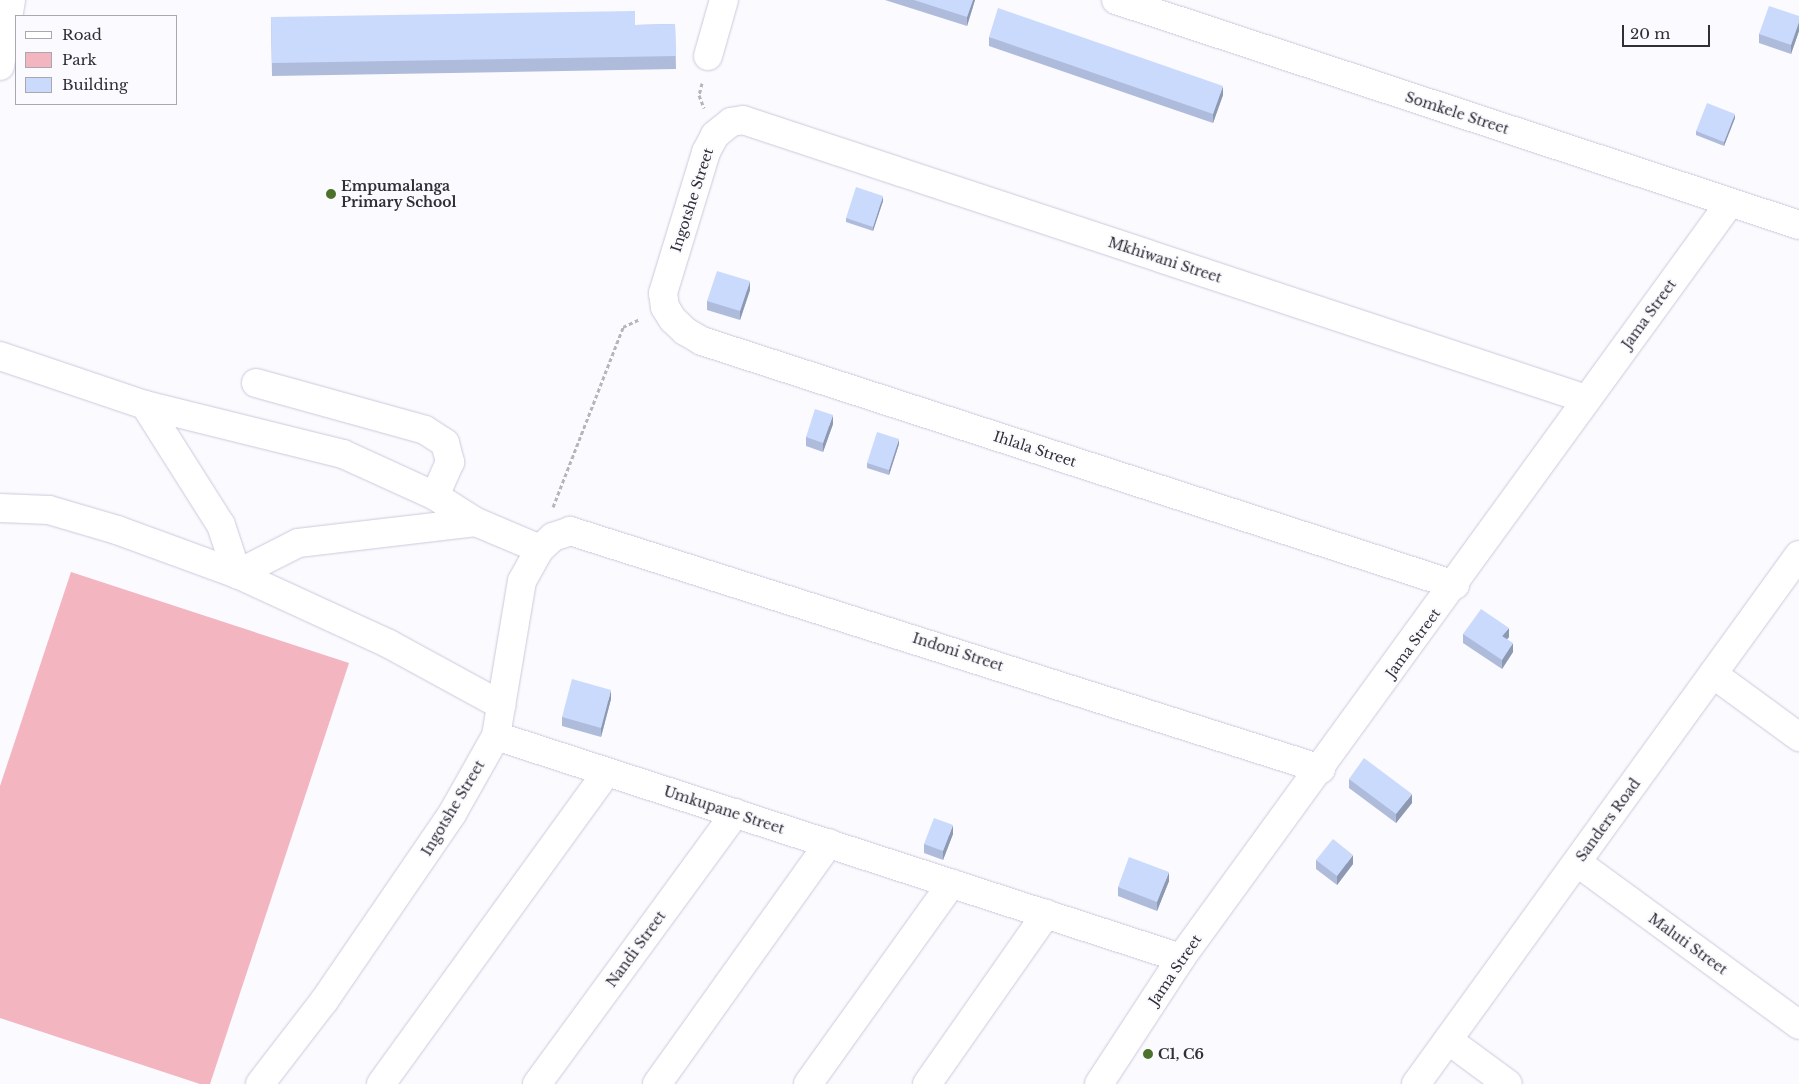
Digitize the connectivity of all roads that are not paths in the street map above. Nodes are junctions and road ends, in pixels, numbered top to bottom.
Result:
1 (10, 0) edge
2 (724, 0) edge
3 (1116, 0) edge
4 (708, 56) road end
5 (0, 66) edge
6 (743, 120) joint
7 (1729, 204) junction
8 (1799, 224) edge
9 (665, 307) joint
10 (0, 356) edge
11 (256, 382) dead end
12 (1586, 399) junction
13 (145, 405) junction
14 (435, 496) junction
15 (0, 508) edge
16 (476, 522) junction
17 (547, 543) junction
18 (1799, 555) edge
19 (237, 574) junction
20 (1455, 585) junction
21 (1713, 674) junction
22 (500, 705) junction
23 (496, 736) junction
24 (1799, 737) edge
25 (1321, 769) junction
26 (607, 772) junction
27 (735, 813) junction
28 (829, 844) junction
29 (1578, 863) junction
30 (952, 883) junction
31 (1046, 914) junction
32 (1181, 958) junction
33 (1799, 1025) edge
34 (1448, 1040) junction
35 (1105, 1082) edge
36 (260, 1084) edge
37 (381, 1084) edge
38 (537, 1084) edge
39 (657, 1084) edge
40 (808, 1084) edge
41 (927, 1084) edge
42 (1416, 1084) edge
43 (1508, 1084) edge

1 - 5 street
2 - 4 street
3 - 7 street, Somkele Street
6 - 9 street, Ingotshe Street
6 - 12 street, Mkhiwani Street
7 - 8 street, Somkele Street
7 - 12 street, Jama Street
9 - 20 street, Ihlala Street
10 - 13 street
11 - 14 street
12 - 20 street, Jama Street
13 - 14 street
13 - 19 street
14 - 16 street
15 - 19 street
16 - 17 street
16 - 19 street
17 - 22 street, Ingotshe Street
17 - 25 street, Indoni Street
18 - 21 street, Sanders Road
19 - 22 street
20 - 25 street, Jama Street
21 - 24 street
21 - 29 street, Sanders Road
22 - 23 street, Ingotshe Street
23 - 26 street, Umkupane Street
23 - 36 street, Ingotshe Street
25 - 32 street, Jama Street
26 - 27 street, Umkupane Street
26 - 37 street
27 - 28 street, Umkupane Street
27 - 38 street, Nandi Street
28 - 30 street, Umkupane Street
28 - 39 street
29 - 33 street, Maluti Street
29 - 34 street, Sanders Road
30 - 31 street, Umkupane Street
30 - 40 street
31 - 32 street, Umkupane Street
31 - 41 street
32 - 35 street, Jama Street
34 - 42 street, Sanders Road
34 - 43 street

